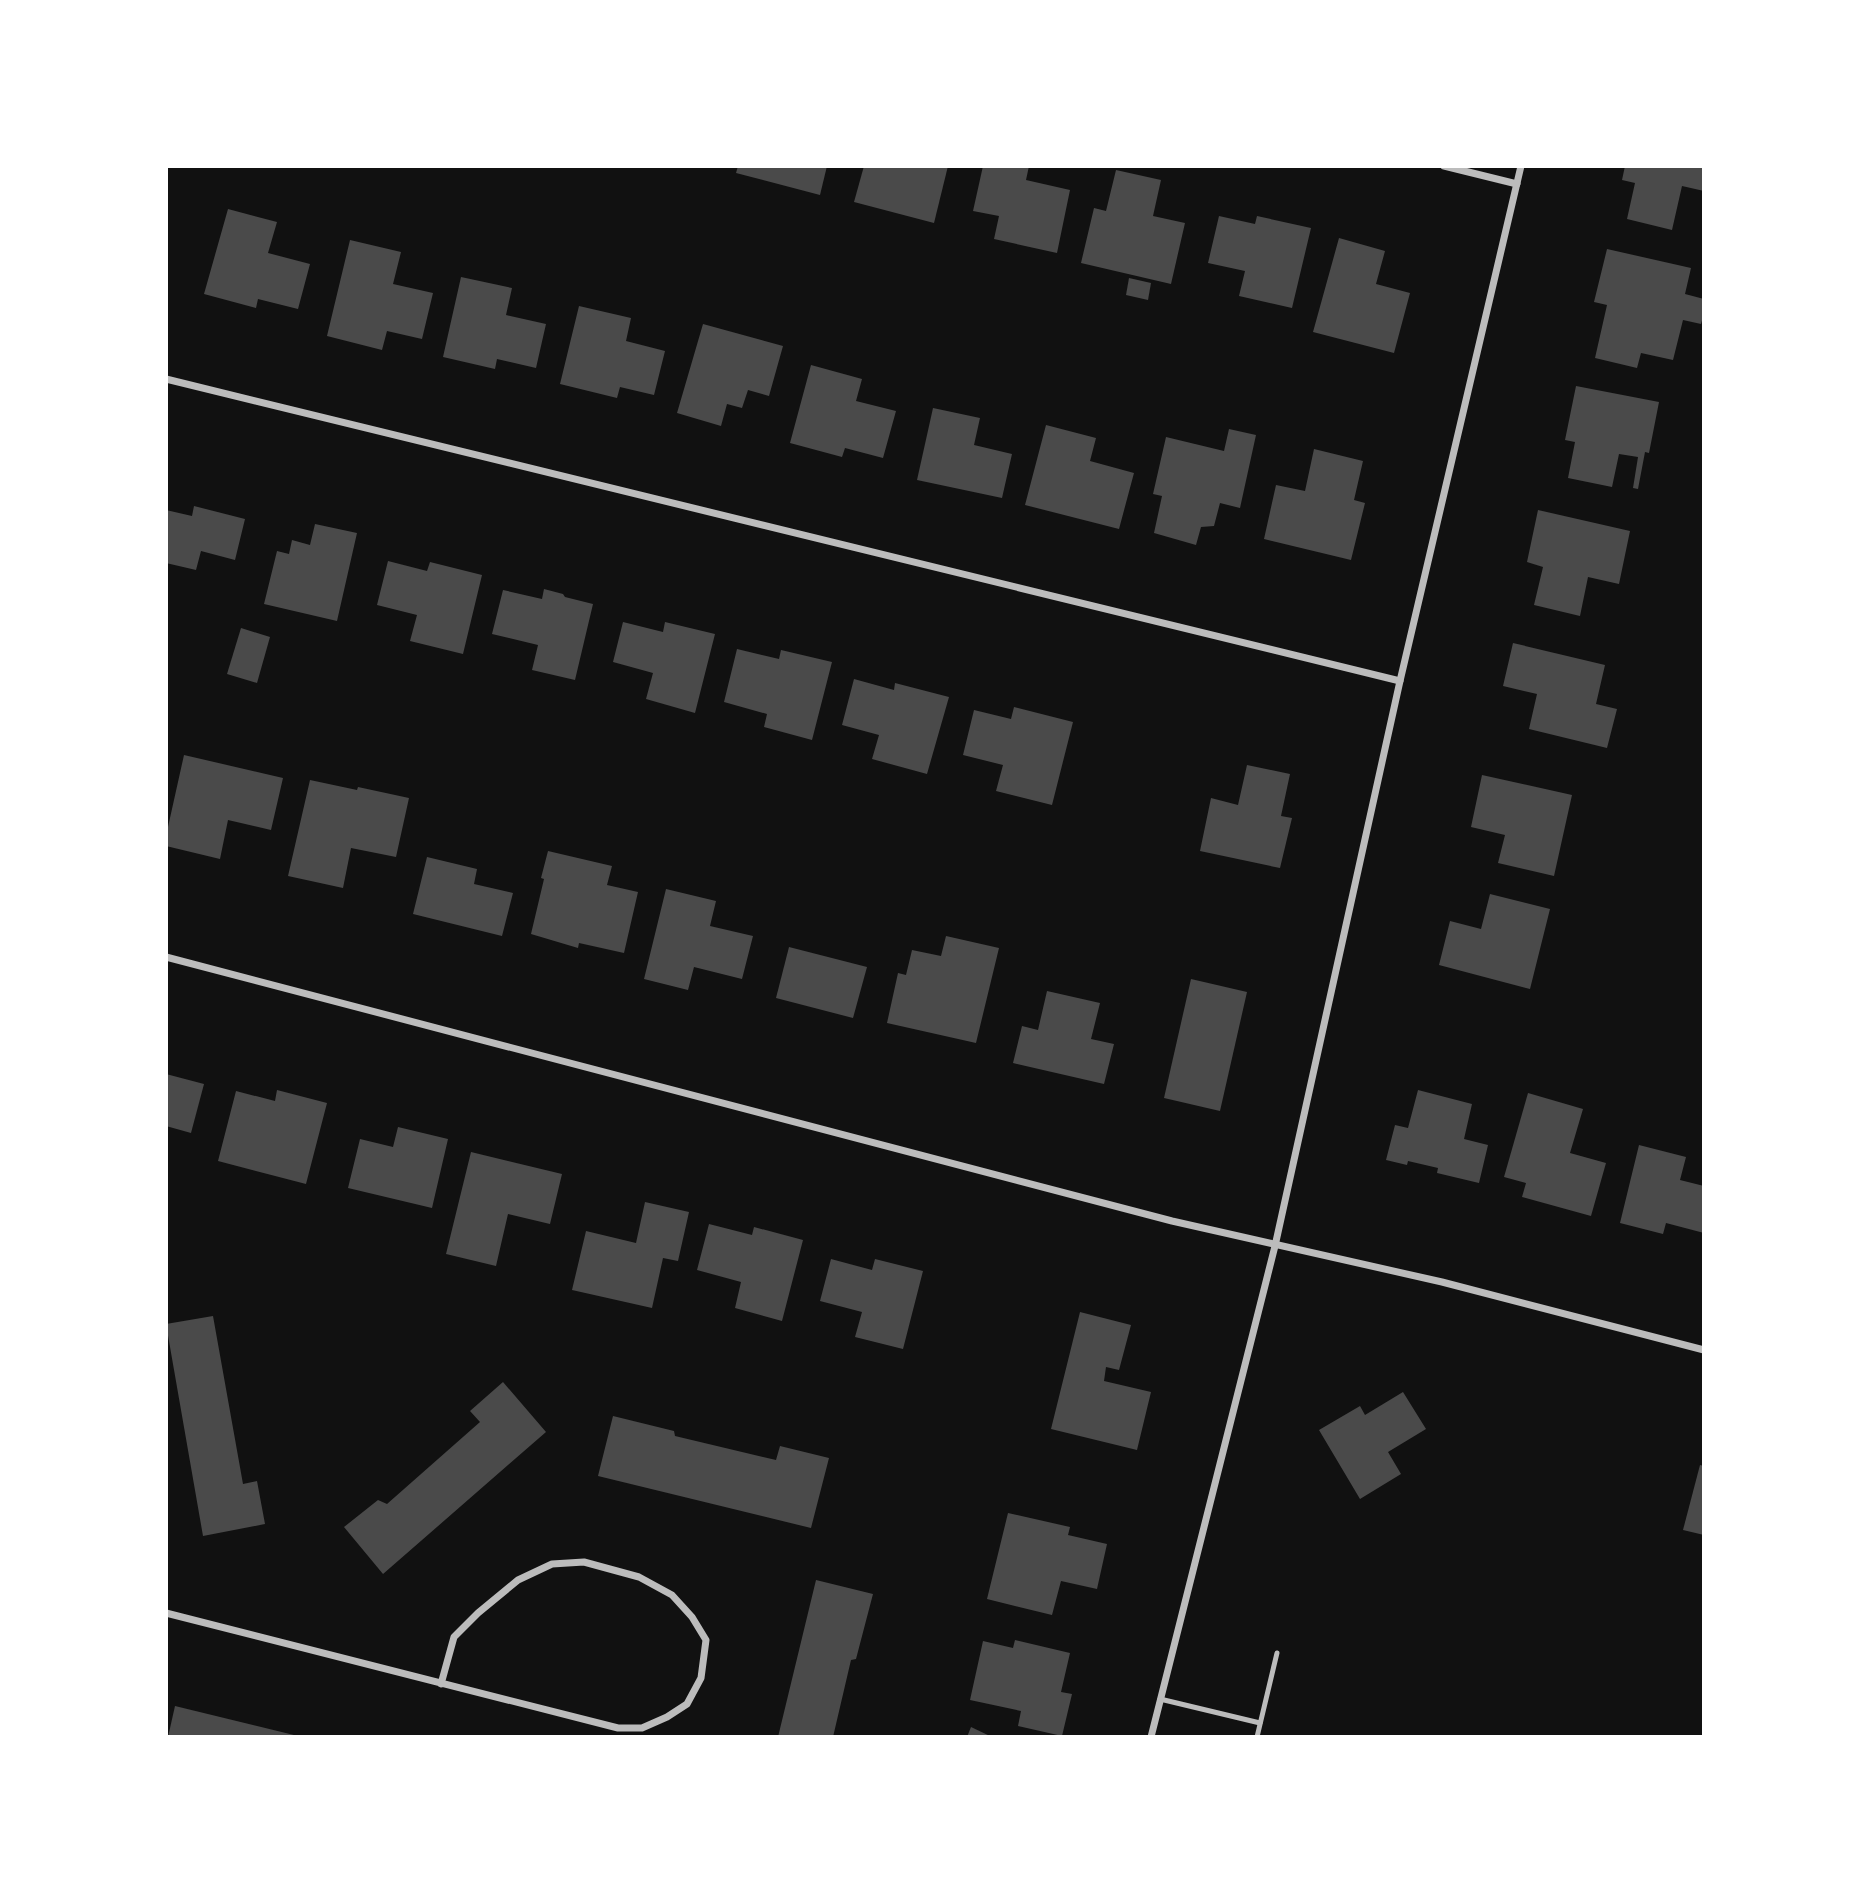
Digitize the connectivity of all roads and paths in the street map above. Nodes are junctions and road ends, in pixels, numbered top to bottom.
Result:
1 (1444, 166) edge
2 (1521, 166) edge
3 (1517, 184) junction
4 (166, 379) edge
5 (1400, 681) junction
6 (166, 957) edge
7 (1275, 1246) junction
8 (1704, 1350) edge
9 (166, 1613) edge
10 (1277, 1653) dead end
11 (441, 1684) junction
12 (1160, 1699) junction
13 (1260, 1723) junction
14 (1151, 1737) edge
15 (1257, 1737) edge

1 - 3 street
2 - 3 street
3 - 5 street
4 - 5 street
5 - 7 street
6 - 7 street
7 - 8 street
7 - 12 street
9 - 11 street
10 - 13 lane
11 - 11 street
12 - 13 lane
12 - 14 street
13 - 15 lane

